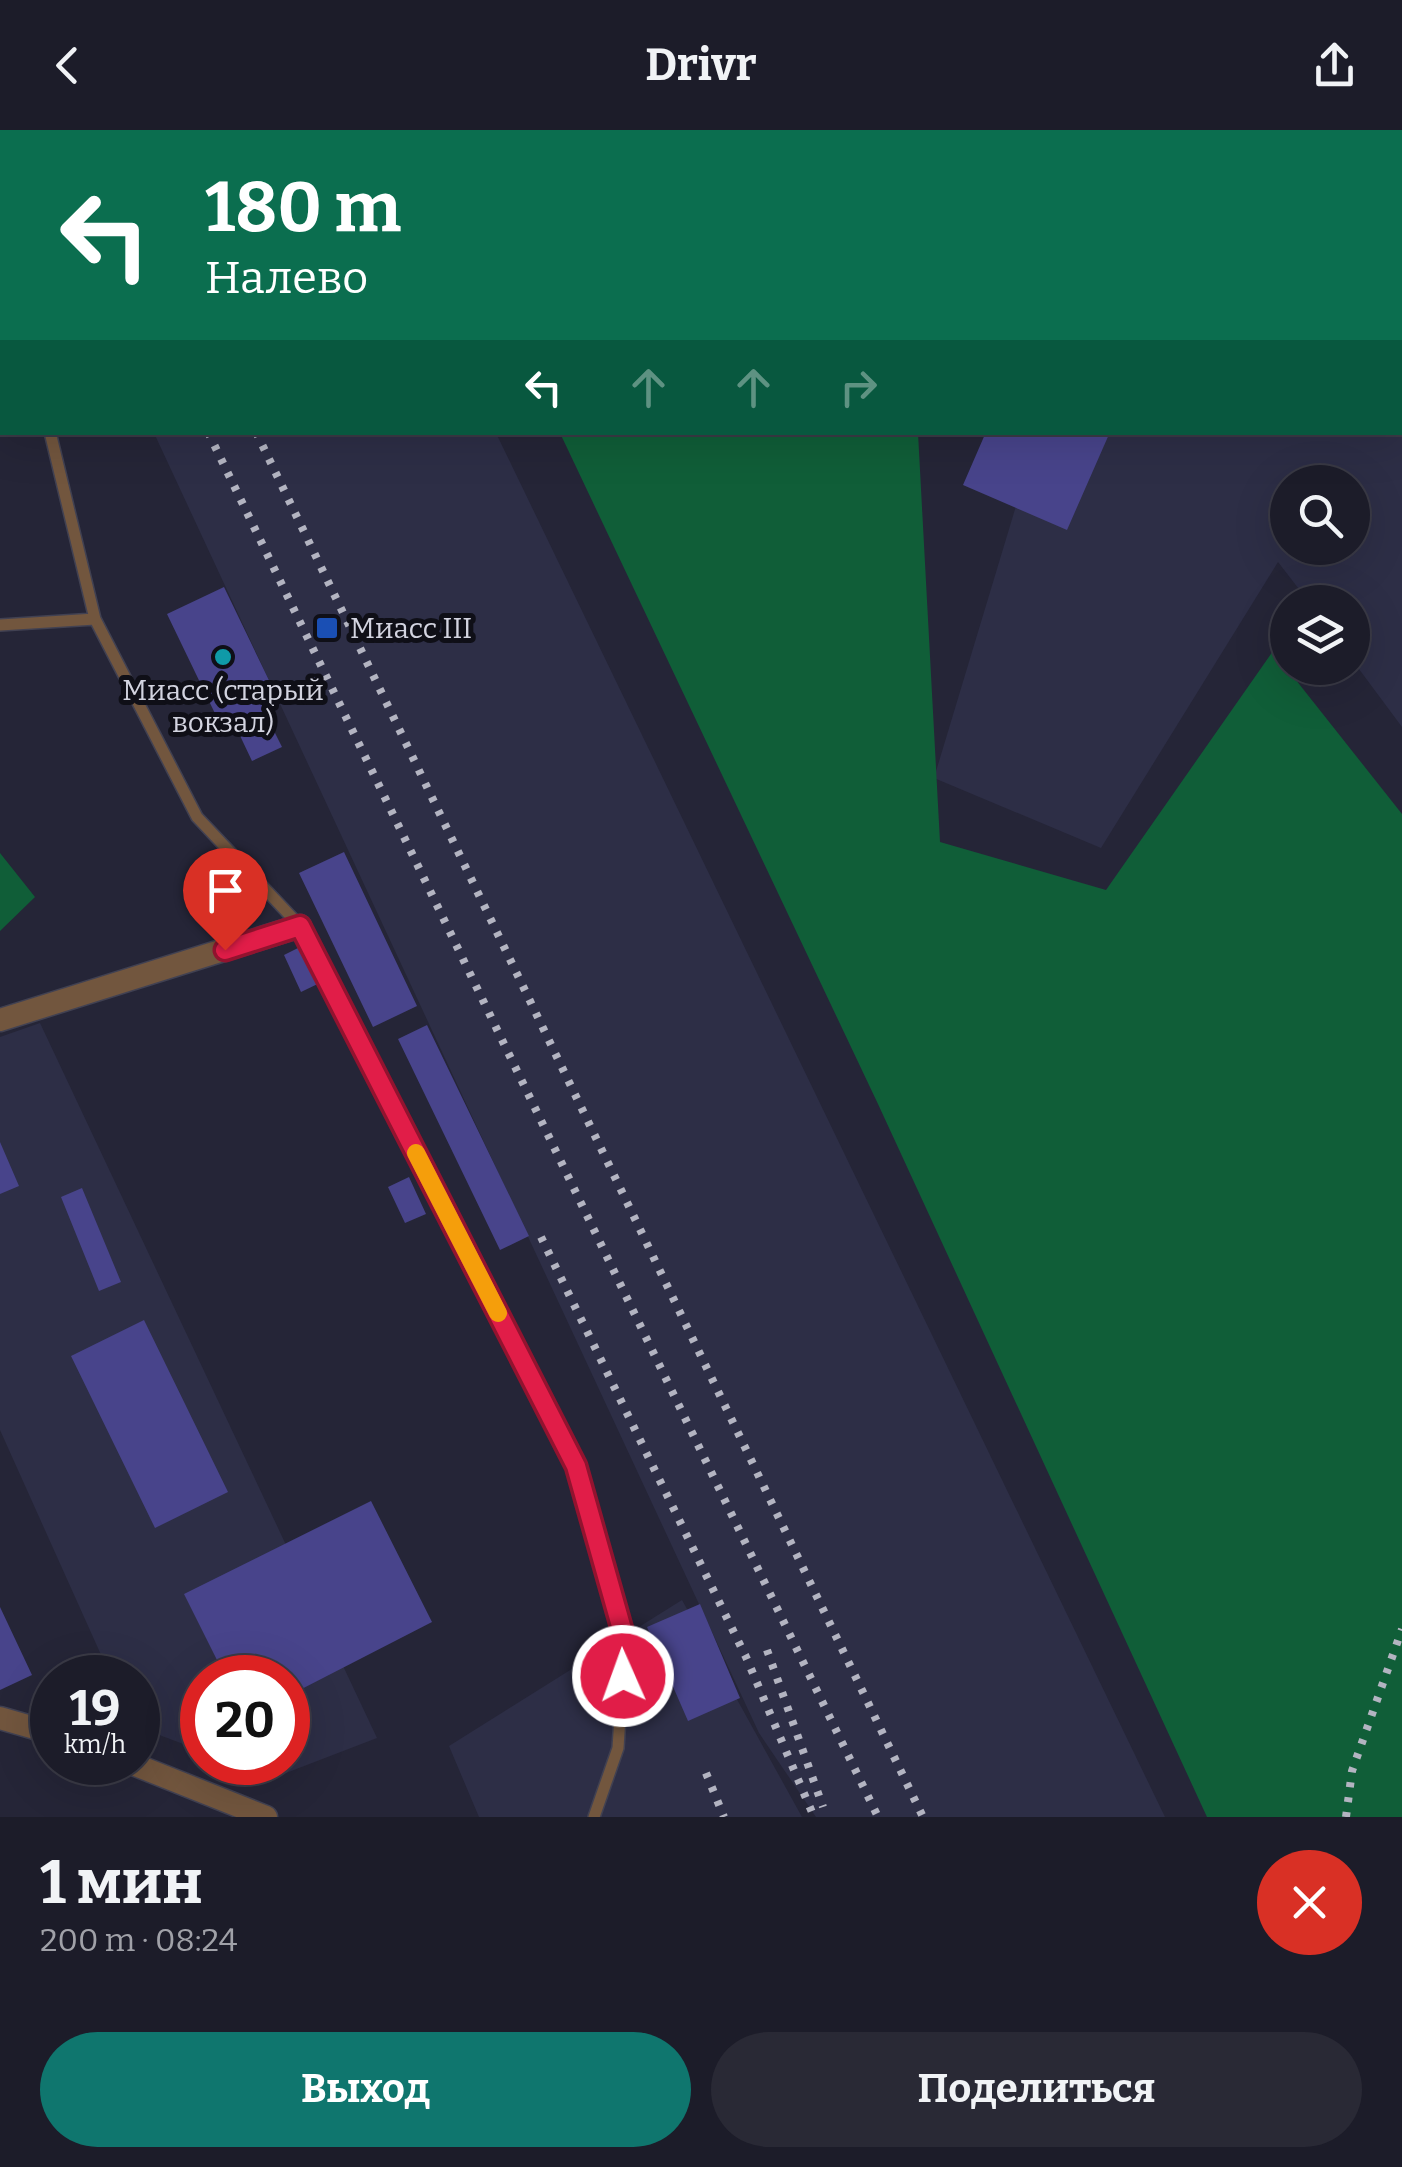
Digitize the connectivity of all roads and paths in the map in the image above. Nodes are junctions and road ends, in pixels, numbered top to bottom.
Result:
1 (51, 435) edge
2 (95, 619) junction
3 (0, 625) edge
4 (300, 926) junction
5 (0, 1020) edge
6 (0, 1718) edge
7 (30, 1727) edge
8 (160, 1775) edge
9 (267, 1817) edge
10 (594, 1817) edge

1 - 2 lane
2 - 3 lane
2 - 4 lane
4 - 5 street
4 - 10 lane
6 - 7 street
8 - 9 street

